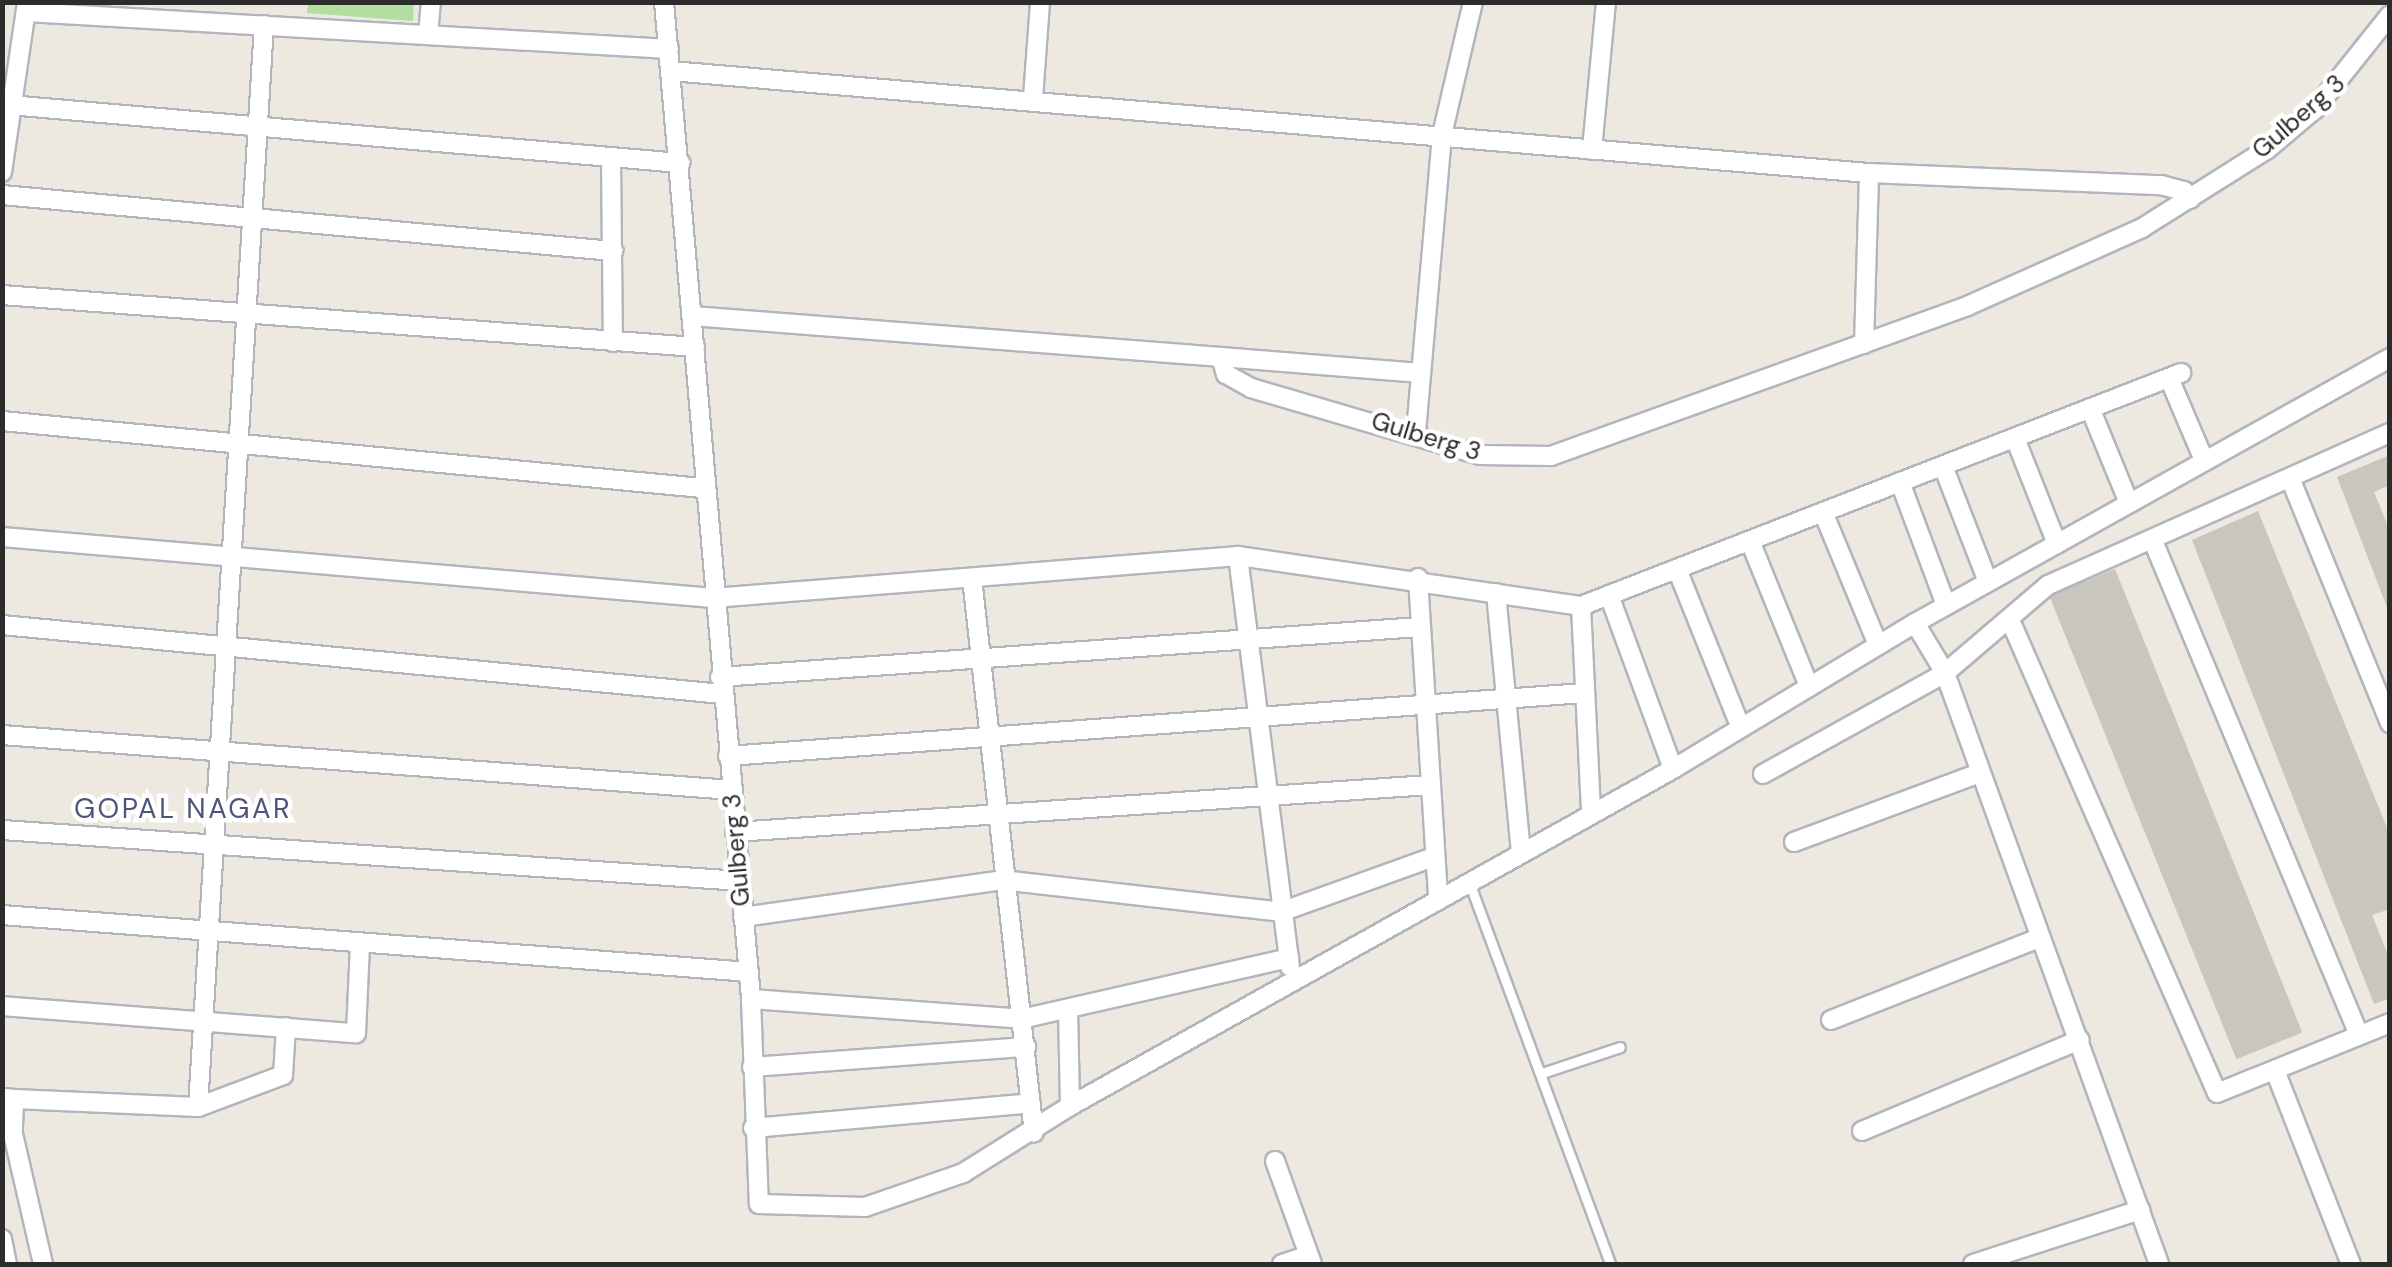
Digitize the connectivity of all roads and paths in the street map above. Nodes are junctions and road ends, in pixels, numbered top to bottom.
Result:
1 (431, 2) edge
2 (664, 2) edge
3 (1040, 2) edge
4 (1472, 2) edge
5 (1606, 2) edge
6 (27, 7) edge
7 (2390, 15) edge
8 (264, 25) junction
9 (428, 35) junction
10 (669, 49) junction
11 (670, 71) junction
12 (1033, 98) junction
13 (9, 104) junction
14 (258, 126) junction
15 (1442, 135) junction
16 (1592, 150) junction
17 (611, 158) junction
18 (680, 163) junction
19 (2, 172) edge
20 (1869, 173) junction
21 (2, 195) edge
22 (2190, 200) junction
23 (252, 218) junction
24 (613, 252) junction
25 (2, 296) edge
26 (246, 314) junction
27 (692, 316) junction
28 (613, 342) junction
29 (1864, 344) junction
30 (695, 347) junction
31 (1221, 357) junction
32 (2390, 358) edge
33 (1420, 372) junction
34 (2090, 408) junction
35 (2, 421) edge
36 (1416, 432) junction
37 (2390, 433) edge
38 (2015, 438) junction
39 (238, 444) junction
40 (2204, 460) junction
41 (1942, 466) junction
42 (2290, 478) junction
43 (1900, 482) junction
44 (702, 488) junction
45 (2129, 503) junction
46 (1824, 512) junction
47 (2, 538) edge
48 (1750, 541) junction
49 (2153, 541) junction
50 (2057, 544) junction
51 (1238, 556) junction
52 (232, 557) junction
53 (1677, 569) junction
54 (972, 578) junction
55 (1418, 578) junction
56 (1988, 582) junction
57 (1496, 594) junction
58 (1609, 596) junction
59 (713, 598) junction
60 (1946, 605) junction
61 (1581, 606) junction
62 (2010, 620) junction
63 (1915, 623) junction
64 (2, 625) edge
65 (1419, 627) junction
66 (1249, 640) junction
67 (1878, 645) junction
68 (226, 646) junction
69 (980, 658) junction
70 (1945, 673) junction
71 (721, 685) junction
72 (1809, 686) junction
73 (1584, 692) junction
74 (1506, 698) junction
75 (1427, 704) junction
76 (1255, 717) junction
77 (2390, 723) edge
78 (1741, 728) junction
79 (2, 735) edge
80 (988, 737) junction
81 (220, 751) junction
82 (728, 756) junction
83 (1673, 769) junction
84 (1980, 773) junction
85 (1764, 774) dead end
86 (1429, 785) junction
87 (732, 790) junction
88 (1266, 798) junction
89 (1591, 814) junction
90 (996, 815) junction
91 (2, 830) edge
92 (736, 832) junction
93 (1794, 842) dead end
94 (214, 845) junction
95 (1521, 853) junction
96 (1431, 858) junction
97 (740, 880) junction
98 (1002, 880) junction
99 (1469, 882) junction
100 (1438, 900) junction
101 (1280, 912) junction
102 (2, 916) edge
103 (743, 917) junction
104 (209, 934) junction
105 (2039, 938) junction
106 (360, 944) junction
107 (1289, 958) junction
108 (749, 972) junction
109 (1293, 985) junction
110 (751, 999) junction
111 (2, 1006) edge
112 (1068, 1009) junction
113 (1021, 1020) junction
114 (1831, 1020) dead end
115 (204, 1021) junction
116 (2390, 1023) edge
117 (286, 1028) junction
118 (2359, 1035) junction
119 (2080, 1040) junction
120 (1026, 1047) junction
121 (1620, 1048) dead end
122 (752, 1067) junction
123 (1542, 1073) junction
124 (2276, 1073) junction
125 (8, 1099) edge
126 (1031, 1103) junction
127 (1070, 1106) junction
128 (198, 1107) junction
129 (753, 1128) junction
130 (1862, 1130) dead end
131 (1034, 1133) junction
132 (1276, 1161) dead end
133 (2140, 1210) junction
134 (2, 1239) edge
135 (1310, 1260) edge
136 (7, 1264) edge
137 (43, 1264) edge
138 (1282, 1264) edge
139 (1610, 1264) edge
140 (1973, 1264) edge
141 (2159, 1264) edge
142 (2352, 1264) edge

1 - 9 street
2 - 10 street, Gulberg 3
3 - 12 street
4 - 15 street
5 - 16 street
6 - 8 street
6 - 13 street
7 - 22 street, Gulberg 3
8 - 9 street
8 - 14 street
9 - 10 street
10 - 11 street, Gulberg 3
11 - 12 street
11 - 18 street, Gulberg 3
12 - 15 street
13 - 14 street
13 - 19 street
14 - 17 street
14 - 23 street
15 - 16 street
15 - 33 street
16 - 20 street
17 - 18 street
17 - 24 street
18 - 27 street, Gulberg 3
20 - 22 street
20 - 29 street
21 - 23 street
22 - 29 street, Gulberg 3
23 - 24 street
23 - 26 street
24 - 28 street
25 - 26 street
26 - 28 street
26 - 39 street
27 - 30 street, Gulberg 3
27 - 31 street
28 - 30 street
29 - 36 street, Gulberg 3
30 - 44 street, Gulberg 3
31 - 33 street
31 - 36 street, Gulberg 3
32 - 40 street
33 - 36 street
34 - 38 street
34 - 40 street
34 - 45 street
35 - 39 street
37 - 42 street
38 - 41 street
38 - 50 street
39 - 44 street
39 - 52 street
40 - 45 street
41 - 43 street
41 - 56 street
42 - 49 street
42 - 77 street
43 - 46 street
43 - 60 street
44 - 59 street, Gulberg 3
45 - 50 street
46 - 48 street
46 - 67 street
47 - 52 street
48 - 53 street
48 - 72 street
49 - 62 street
49 - 118 street
50 - 56 street
51 - 54 street
51 - 55 street
51 - 66 street
52 - 59 street
52 - 68 street
53 - 58 street
53 - 78 street
54 - 59 street
54 - 69 street
55 - 57 street
55 - 65 street
56 - 60 street
57 - 61 street
57 - 74 street
58 - 61 street
58 - 83 street
59 - 71 street, Gulberg 3
60 - 63 street
61 - 73 street
62 - 70 street
62 - 124 street
63 - 67 street
63 - 70 street
64 - 68 street
65 - 66 street
65 - 75 street
66 - 69 street
66 - 76 street
67 - 72 street
68 - 71 street
68 - 81 street
69 - 71 street
69 - 80 street
70 - 84 street
70 - 85 street
71 - 82 street, Gulberg 3
72 - 78 street
73 - 74 street
73 - 89 street
74 - 75 street
74 - 95 street
75 - 76 street
75 - 86 street
76 - 80 street
76 - 88 street
78 - 83 street
79 - 81 street
80 - 82 street
80 - 90 street
81 - 87 street
81 - 94 street
82 - 87 street, Gulberg 3
83 - 89 street
84 - 93 street
84 - 105 street
86 - 88 street
86 - 96 street
87 - 92 street, Gulberg 3
88 - 90 street
88 - 101 street
89 - 95 street
90 - 92 street
90 - 98 street
91 - 94 street
92 - 97 street, Gulberg 3
94 - 97 street
94 - 104 street
95 - 99 street
96 - 100 street
96 - 101 street
97 - 103 street, Gulberg 3
98 - 101 street
98 - 103 street
98 - 113 street
99 - 100 street
99 - 123 lane
100 - 109 street
101 - 107 street
102 - 104 street
103 - 108 street, Gulberg 3
104 - 106 street
104 - 115 street
105 - 114 street
105 - 119 street
106 - 108 street
106 - 117 street
107 - 109 street
107 - 112 street
108 - 110 street, Gulberg 3
109 - 127 street
110 - 113 street
110 - 122 street, Gulberg 3
111 - 115 street
112 - 113 street
112 - 127 street
113 - 120 street
115 - 117 street
115 - 128 street
116 - 118 street
117 - 128 street
118 - 124 street
119 - 130 street
119 - 133 street
120 - 122 street
120 - 126 street
121 - 123 lane
122 - 129 street, Gulberg 3
123 - 139 lane
124 - 142 street
125 - 128 street
125 - 137 street
126 - 129 street
126 - 131 street
127 - 131 street
129 - 131 street, Gulberg 3
132 - 135 street
133 - 140 street
133 - 141 street
134 - 136 street
135 - 138 street

